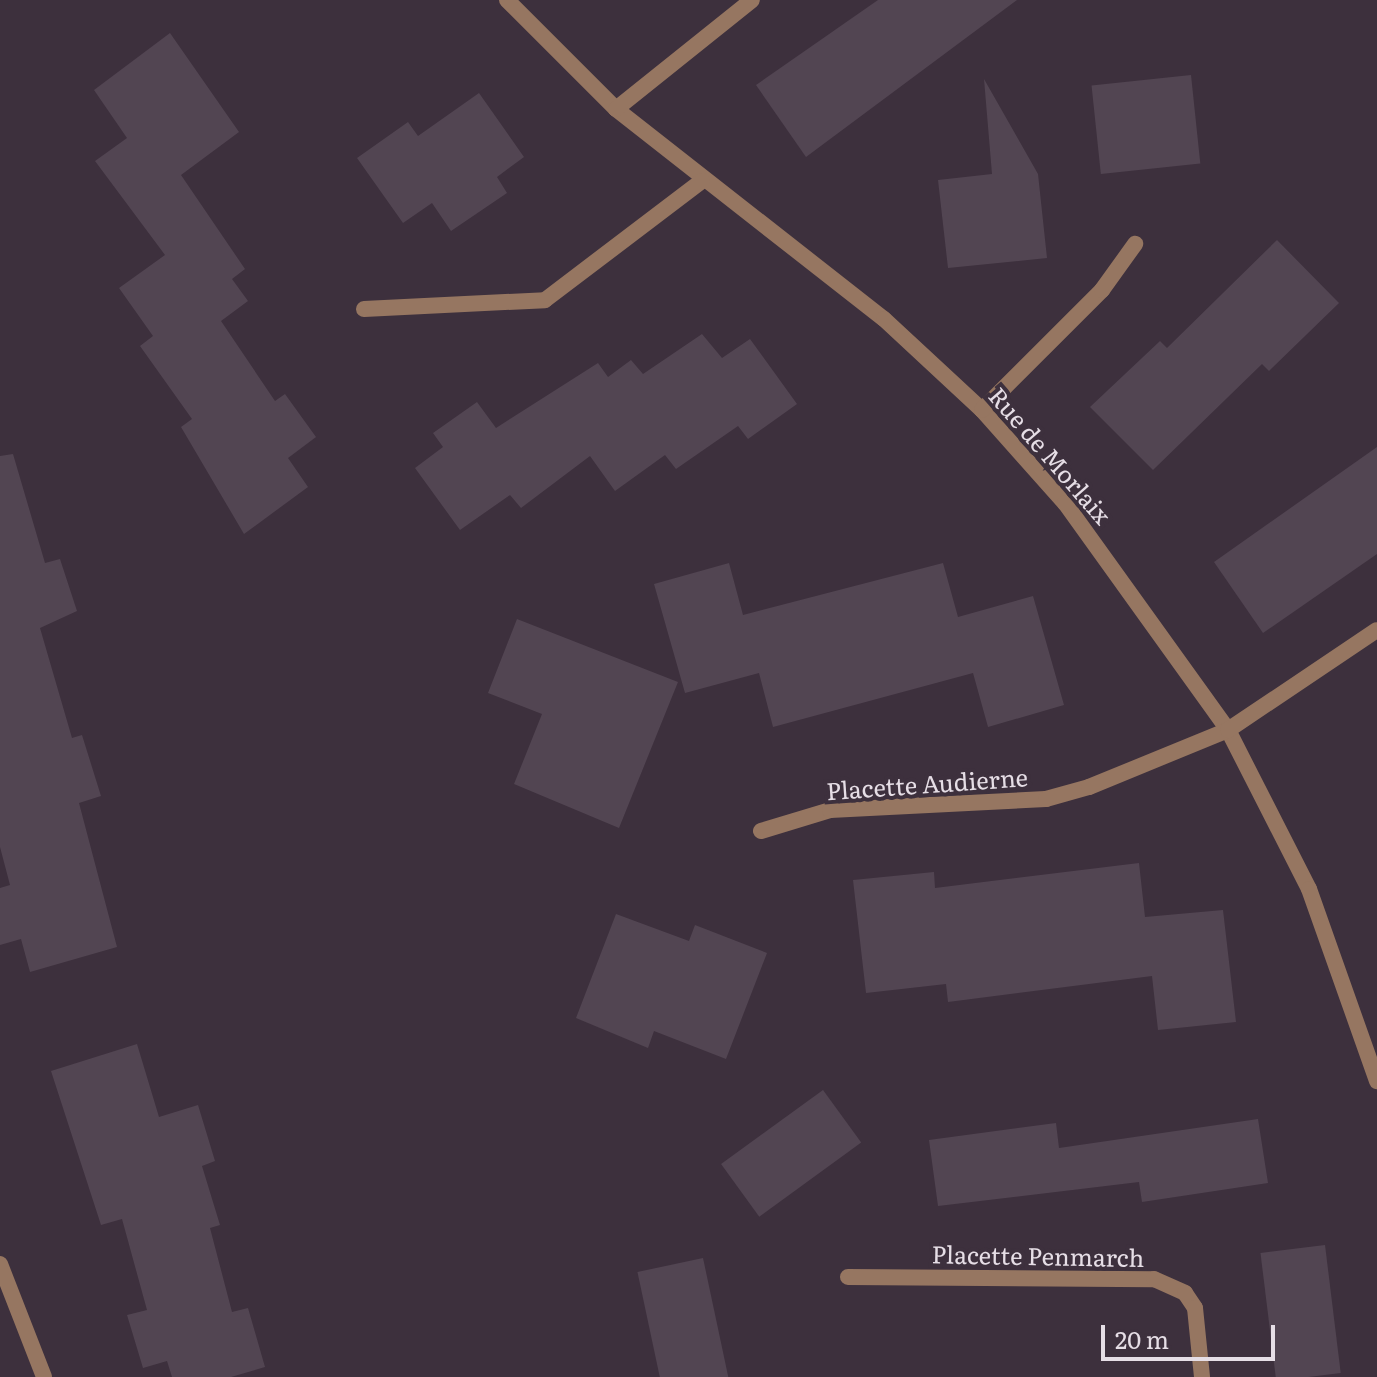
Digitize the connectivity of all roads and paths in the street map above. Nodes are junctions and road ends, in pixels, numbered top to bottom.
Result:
1 (507, 0) edge
2 (752, 0) edge
3 (616, 109) junction
4 (702, 181) junction
5 (1135, 244) dead end
6 (364, 309) dead end
7 (982, 410) junction
8 (1377, 630) edge
9 (1228, 730) junction
10 (761, 831) dead end
11 (1377, 1081) edge
12 (0, 1264) edge
13 (848, 1277) dead end
14 (44, 1377) edge
15 (1202, 1377) edge

1 - 3 street, Rue de Morlaix
2 - 3 street
3 - 4 street, Rue de Morlaix
4 - 6 street
4 - 7 street, Rue de Morlaix
5 - 7 street
7 - 9 street, Rue de Morlaix
8 - 9 street, Placette Audierne
9 - 10 street, Placette Audierne
9 - 11 street, Rue de Morlaix
12 - 14 street
13 - 15 street, Placette Penmarch

